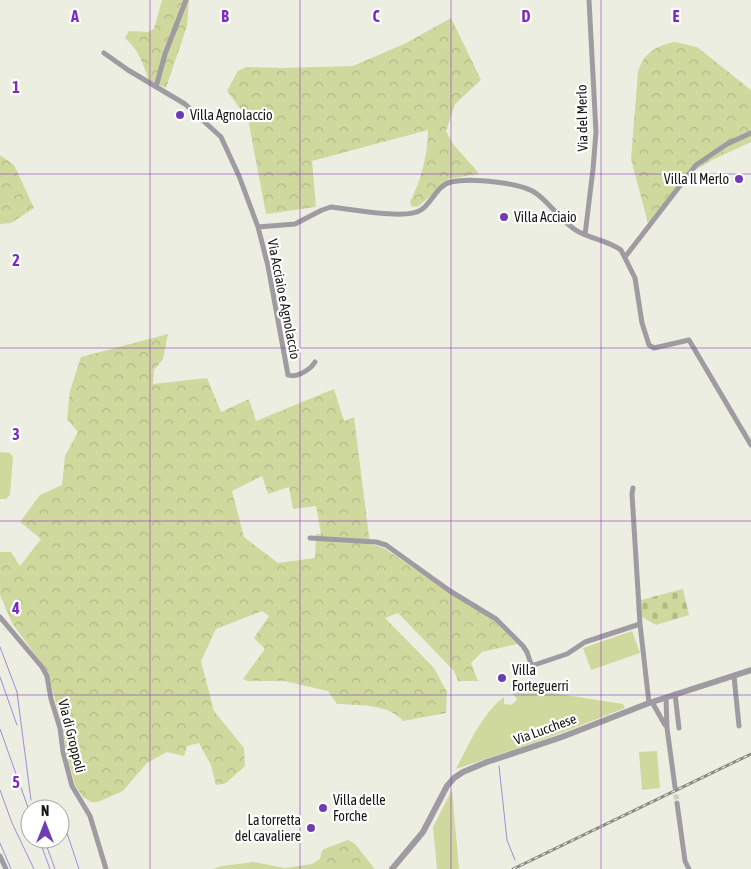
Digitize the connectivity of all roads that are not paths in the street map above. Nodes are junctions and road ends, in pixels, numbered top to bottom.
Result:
1 (186, 0) edge
2 (590, 0) edge
3 (104, 53) dead end
4 (156, 87) junction
5 (751, 133) edge
6 (258, 227) junction
7 (586, 235) junction
8 (625, 257) junction
9 (315, 362) dead end
10 (751, 445) edge
11 (633, 488) dead end
12 (310, 538) dead end
13 (0, 617) edge
14 (640, 624) junction
15 (751, 670) edge
16 (734, 676) junction
17 (675, 694) junction
18 (666, 697) junction
19 (650, 702) junction
20 (739, 726) dead end
21 (667, 728) junction
22 (679, 728) dead end
23 (675, 787) tunnel mouth
24 (677, 803) tunnel mouth
25 (0, 856) edge
26 (685, 861) junction
27 (6, 869) edge
28 (106, 869) edge
29 (392, 869) edge
30 (682, 869) edge
31 (689, 869) edge

1 - 4 street
2 - 7 street, Via del Merlo
3 - 4 street, Via Acciaio e Agnolaccio
4 - 6 street, Via Acciaio e Agnolaccio
5 - 8 street
6 - 7 street, Via Acciaio e Agnolaccio
6 - 9 street, Via Acciaio e Agnolaccio
7 - 8 street, Via Acciaio e Agnolaccio
8 - 10 street
11 - 14 street
12 - 14 street
13 - 28 street, Via di Groppoli
14 - 19 street
15 - 16 street, Via Lucchese
16 - 17 street, Via Lucchese
16 - 20 street
17 - 18 street, Via Lucchese
17 - 22 street
18 - 19 street, Via Lucchese
18 - 21 street
19 - 21 street
19 - 29 street, Via Lucchese
21 - 23 street
24 - 26 street
25 - 27 street
26 - 30 street
26 - 31 street

